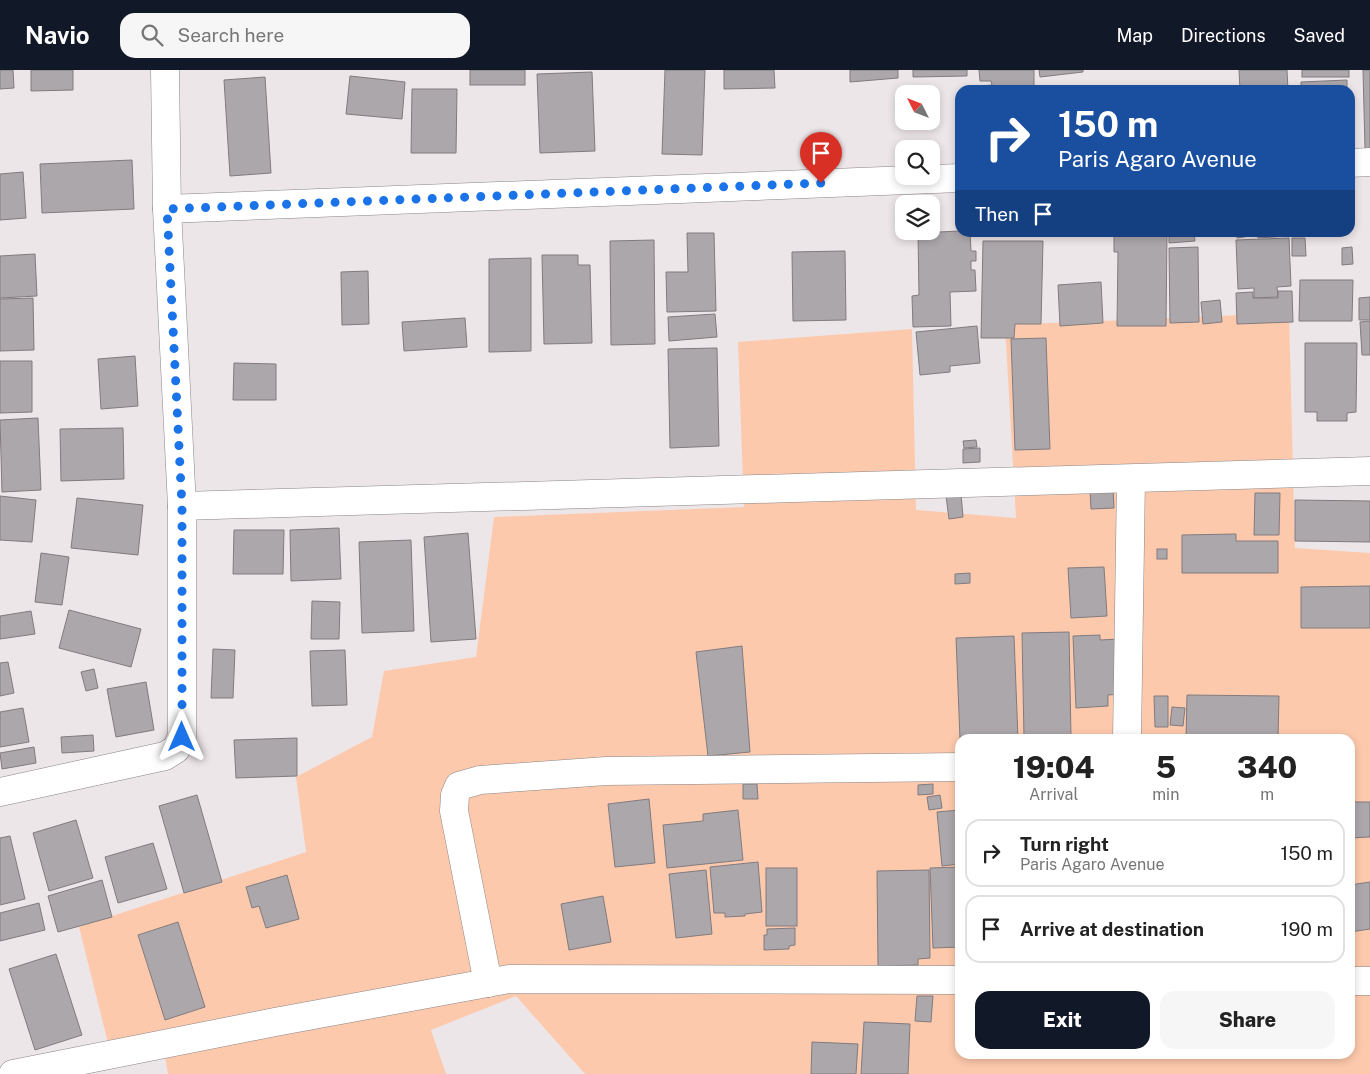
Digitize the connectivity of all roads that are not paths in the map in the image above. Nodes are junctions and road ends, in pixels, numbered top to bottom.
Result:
1 (164, 70) edge
2 (1370, 162) edge
3 (1355, 163) edge
4 (955, 178) edge
5 (167, 209) junction
6 (1370, 471) edge
7 (1131, 479) junction
8 (182, 506) junction
9 (1127, 734) edge
10 (955, 768) edge
11 (0, 792) edge
12 (955, 980) edge
13 (1355, 981) edge
14 (1370, 981) edge
15 (488, 983) junction
16 (13, 1074) edge

1 - 5 street
2 - 3 street
4 - 5 street
5 - 8 street
6 - 7 street
7 - 8 street
7 - 9 street
8 - 11 street
10 - 15 street
12 - 15 street
13 - 14 street
15 - 16 street

